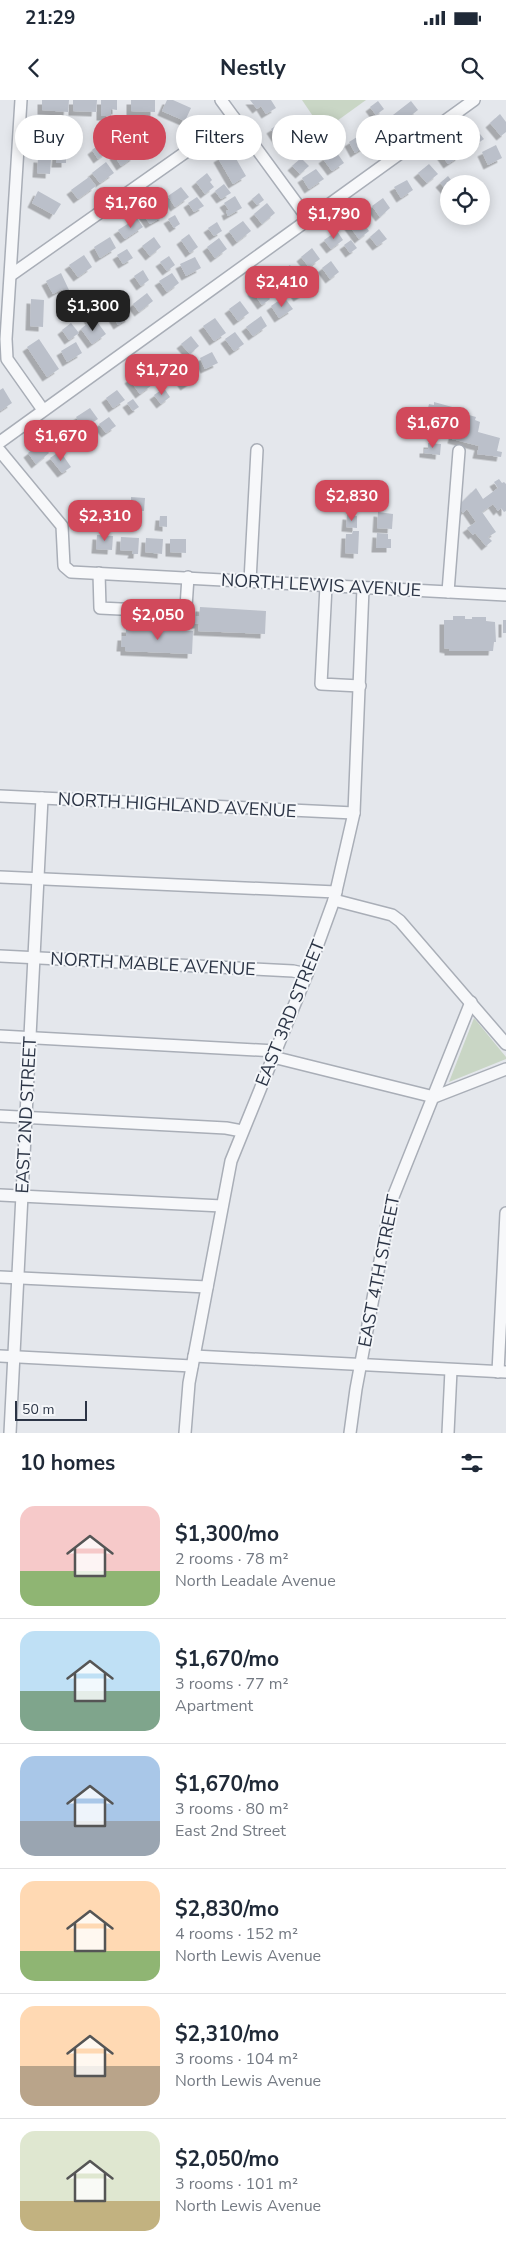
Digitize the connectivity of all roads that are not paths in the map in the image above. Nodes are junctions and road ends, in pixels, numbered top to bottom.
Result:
1 (21, 100) edge
2 (221, 100) edge
3 (474, 100) edge
4 (232, 115) edge
5 (262, 156) edge
6 (176, 159) edge
7 (308, 219) junction
8 (11, 275) junction
9 (43, 410) junction
10 (0, 442) edge
11 (257, 450) dead end
12 (0, 451) edge
13 (458, 451) dead end
14 (99, 573) junction
15 (188, 577) junction
16 (250, 580) junction
17 (326, 586) junction
18 (363, 588) junction
19 (448, 592) junction
20 (506, 595) edge
21 (360, 686) junction
22 (0, 796) edge
23 (42, 798) junction
24 (354, 813) junction
25 (0, 877) edge
26 (38, 878) junction
27 (335, 896) junction
28 (0, 956) edge
29 (34, 958) junction
30 (307, 974) junction
31 (471, 1002) junction
32 (0, 1036) edge
33 (30, 1037) junction
34 (506, 1044) edge
35 (274, 1054) junction
36 (506, 1069) edge
37 (434, 1097) junction
38 (0, 1116) edge
39 (25, 1118) junction
40 (242, 1131) junction
41 (0, 1195) edge
42 (22, 1196) junction
43 (222, 1206) junction
44 (506, 1213) edge
45 (0, 1277) edge
46 (18, 1278) junction
47 (207, 1287) junction
48 (0, 1356) edge
49 (14, 1357) junction
50 (193, 1361) junction
51 (360, 1365) junction
52 (451, 1370) junction
53 (502, 1372) edge
54 (10, 1433) edge
55 (185, 1433) edge
56 (350, 1433) edge
57 (448, 1433) edge

1 - 8 street
2 - 4 street
3 - 7 street
5 - 7 street
6 - 8 street
7 - 9 street
8 - 9 street
9 - 10 street
11 - 16 street
12 - 14 street, NORTH LEWIS AVENUE
13 - 19 street
14 - 15 street, NORTH LEWIS AVENUE
14 - 15 street
15 - 16 street, NORTH LEWIS AVENUE
16 - 17 street, NORTH LEWIS AVENUE
17 - 18 street, NORTH LEWIS AVENUE
17 - 21 street
18 - 19 street, NORTH LEWIS AVENUE
18 - 21 street, EAST 3RD STREET
19 - 20 street, NORTH LEWIS AVENUE
21 - 24 street, EAST 3RD STREET
22 - 23 street, NORTH HIGHLAND AVENUE
23 - 24 street, NORTH HIGHLAND AVENUE
23 - 26 street, EAST 2ND STREET
24 - 27 street, EAST 3RD STREET
25 - 26 street
26 - 27 street
26 - 29 street, EAST 2ND STREET
27 - 30 street, EAST 3RD STREET
27 - 31 street
28 - 29 street, NORTH MABLE AVENUE
29 - 30 street, NORTH MABLE AVENUE
29 - 33 street, EAST 2ND STREET
30 - 35 street, EAST 3RD STREET
31 - 34 street
31 - 37 street, EAST 4TH STREET
32 - 33 street
33 - 35 street
33 - 39 street, EAST 2ND STREET
35 - 37 street
35 - 40 street, EAST 3RD STREET
36 - 37 street
37 - 51 street, EAST 4TH STREET
38 - 39 street
39 - 40 street
39 - 42 street, EAST 2ND STREET
40 - 43 street, EAST 3RD STREET
41 - 42 street
42 - 43 street
42 - 46 street, EAST 2ND STREET
43 - 47 street, EAST 3RD STREET
44 - 53 street
45 - 46 street
46 - 47 street
46 - 49 street, EAST 2ND STREET
47 - 50 street, EAST 3RD STREET
48 - 49 street
49 - 50 street
49 - 54 street, EAST 2ND STREET
50 - 51 street
50 - 55 street, EAST 3RD STREET
51 - 52 street
51 - 56 street, EAST 4TH STREET
52 - 53 street
52 - 57 street

